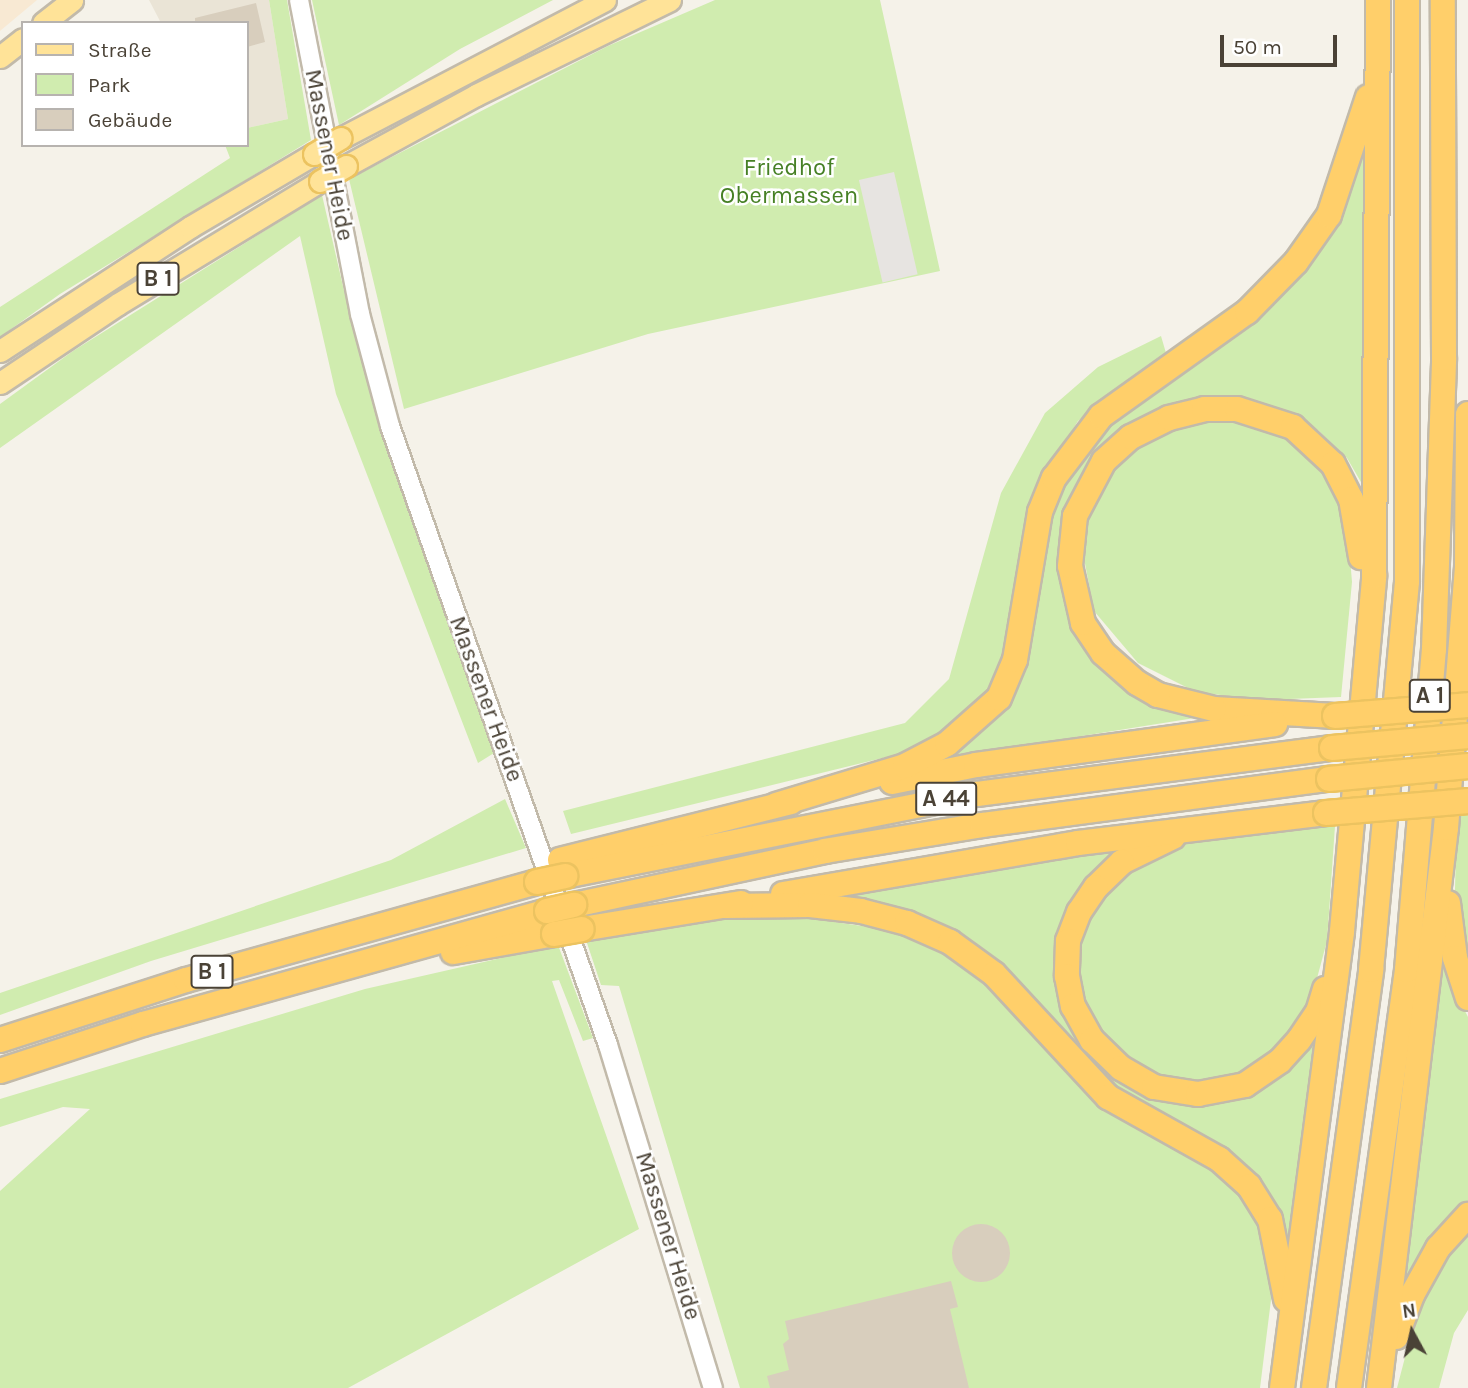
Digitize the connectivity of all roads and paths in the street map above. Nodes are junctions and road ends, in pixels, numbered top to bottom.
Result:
1 (72, 0) edge
2 (299, 0) edge
3 (605, 0) edge
4 (670, 0) edge
5 (1378, 0) edge
6 (1407, 0) edge
7 (1443, 0) edge
8 (46, 21) edge
9 (1378, 34) junction
10 (21, 41) edge
11 (0, 57) edge
12 (0, 351) edge
13 (0, 383) edge
14 (1468, 414) edge
15 (1467, 563) edge
16 (1364, 670) junction
17 (1468, 705) edge
18 (1335, 716) junction
19 (1468, 736) edge
20 (1468, 766) edge
21 (1468, 800) edge
22 (776, 805) junction
23 (1236, 822) junction
24 (1446, 828) junction
25 (563, 868) junction
26 (725, 906) junction
27 (425, 911) joint
28 (551, 923) junction
29 (1342, 931) junction
30 (338, 969) joint
31 (1468, 998) edge
32 (0, 1040) edge
33 (0, 1071) edge
34 (1468, 1215) edge
35 (713, 1388) edge
36 (1282, 1388) edge
37 (1314, 1388) edge
38 (1349, 1388) edge
39 (1380, 1388) edge

1 - 8 main road
2 - 35 street, Massener Heide
3 - 12 main road, B 1, bridge
4 - 13 main road, B 1, bridge
5 - 9 highway
6 - 37 highway, A 1
7 - 38 highway, A 1
9 - 16 highway
9 - 22 highway
10 - 11 main road
14 - 15 highway
15 - 24 highway
16 - 18 highway
16 - 29 highway
17 - 18 highway, bridge
18 - 22 highway
19 - 25 highway, A 44, bridge
20 - 28 highway, A 44, bridge
21 - 23 highway, bridge
22 - 25 highway
23 - 26 highway
23 - 29 highway
24 - 31 highway
24 - 39 highway
25 - 27 highway, A 44, bridge
26 - 28 highway, bridge
26 - 36 highway
27 - 32 highway, B 1
28 - 30 highway, A 44
29 - 36 highway
30 - 33 highway, B 1
34 - 39 highway

